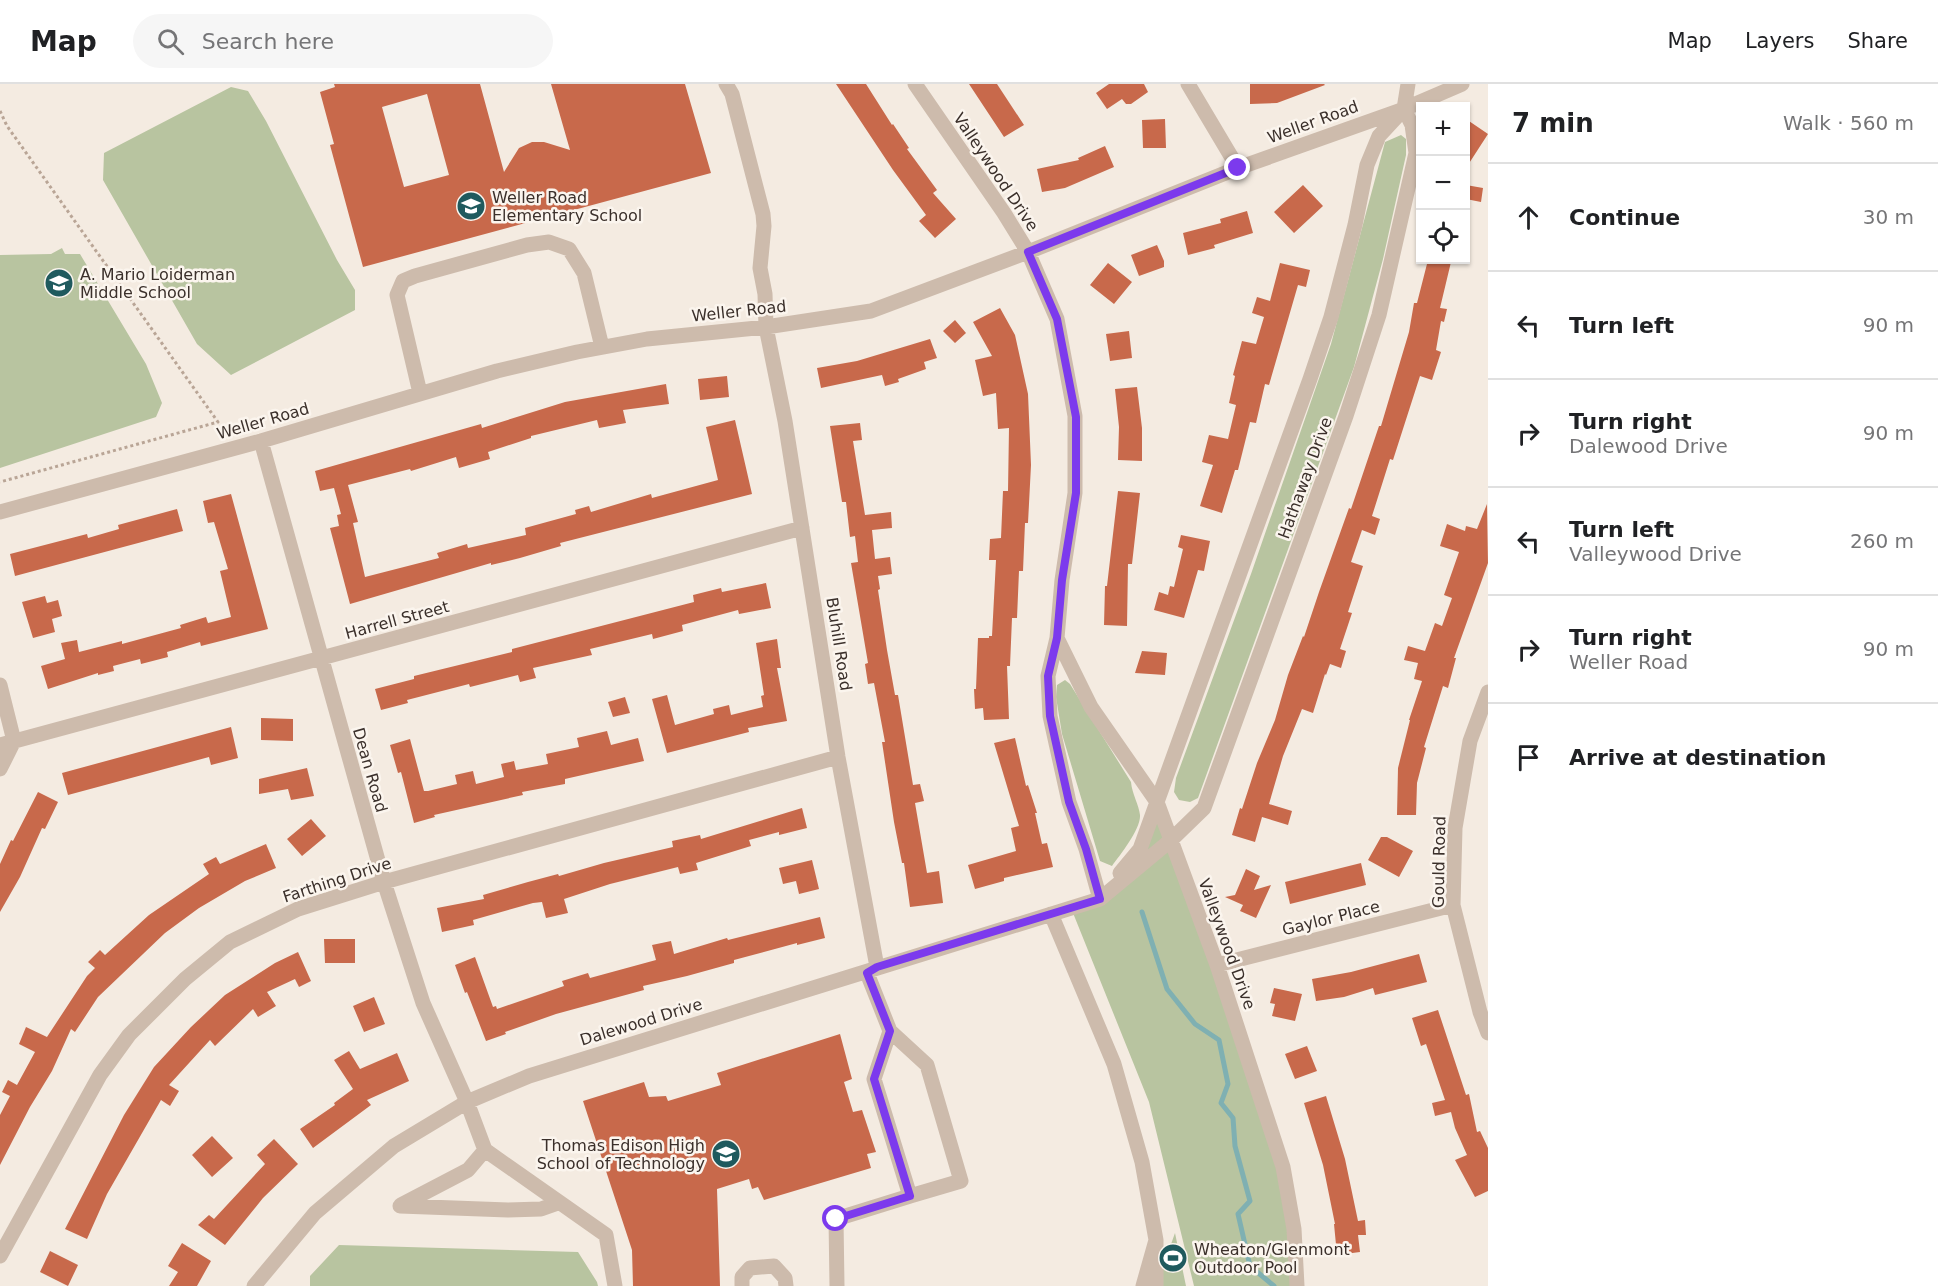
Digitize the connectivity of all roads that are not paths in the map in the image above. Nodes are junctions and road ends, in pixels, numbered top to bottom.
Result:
1 (726, 84) edge
2 (915, 84) edge
3 (1188, 84) edge
4 (1408, 84) edge
5 (1462, 84) edge
6 (1404, 109) junction
7 (1238, 168) junction
8 (1028, 252) junction
9 (766, 327) junction
10 (602, 347) junction
11 (420, 393) junction
12 (261, 441) junction
13 (0, 512) edge
14 (802, 528) junction
15 (1057, 638) junction
16 (320, 660) junction
17 (0, 685) edge
18 (1488, 692) edge
19 (7, 743) edge
20 (838, 758) junction
21 (0, 769) edge
22 (1157, 802) junction
23 (1171, 840) junction
24 (384, 882) junction
25 (1100, 899) junction
26 (1453, 905) junction
27 (1051, 914) junction
28 (1217, 965) junction
29 (872, 970) junction
30 (890, 1031) junction
31 (1488, 1033) edge
32 (467, 1102) junction
33 (485, 1150) junction
34 (910, 1196) junction
35 (558, 1203) junction
36 (1156, 1240) junction
37 (0, 1256) edge
38 (254, 1286) edge
39 (615, 1286) edge
40 (742, 1286) edge
41 (786, 1286) edge
42 (837, 1286) edge
43 (1143, 1286) edge
44 (1156, 1286) edge
45 (1297, 1286) edge

1 - 9 street, Bluhill Road
2 - 8 street, Valleywood Drive
3 - 7 street
4 - 6 street, Hathaway Drive
5 - 6 street, Weller Road
6 - 7 street, Weller Road
6 - 22 street, Hathaway Drive
6 - 23 street, Hathaway Drive
7 - 8 street, Weller Road
8 - 9 street, Weller Road
8 - 15 street, Valleywood Drive
9 - 10 street, Weller Road
9 - 14 street, Bluhill Road
10 - 11 street, Weller Road
10 - 11 street
11 - 12 street, Weller Road
12 - 13 street, Weller Road
12 - 16 street, Dean Road
14 - 16 street, Harrell Street
14 - 20 street, Bluhill Road
15 - 22 street, Valleywood Drive
15 - 25 street, Valleywood Drive
16 - 19 street, Harrell Street
16 - 24 street, Dean Road
17 - 19 street
18 - 26 street, Gould Road
19 - 21 street
20 - 24 street, Farthing Drive
20 - 29 street, Bluhill Road
22 - 23 street, Valleywood Drive
22 - 25 street
23 - 25 street, Dalewood Drive
23 - 28 street, Valleywood Drive
24 - 32 street, Dean Road
24 - 37 street, Farthing Drive
25 - 27 street, Dalewood Drive
26 - 28 street, Gaylor Place
26 - 31 street, Gould Road
27 - 29 street, Dalewood Drive
27 - 36 street
28 - 45 street, Valleywood Drive
29 - 30 street, Bluhill Road
29 - 32 street, Dalewood Drive
30 - 34 street
30 - 34 street
32 - 33 street, Dean Road
32 - 38 street, Dalewood Drive
33 - 35 street
33 - 35 street
34 - 42 street
35 - 39 street
36 - 43 street
36 - 44 street
40 - 41 street

